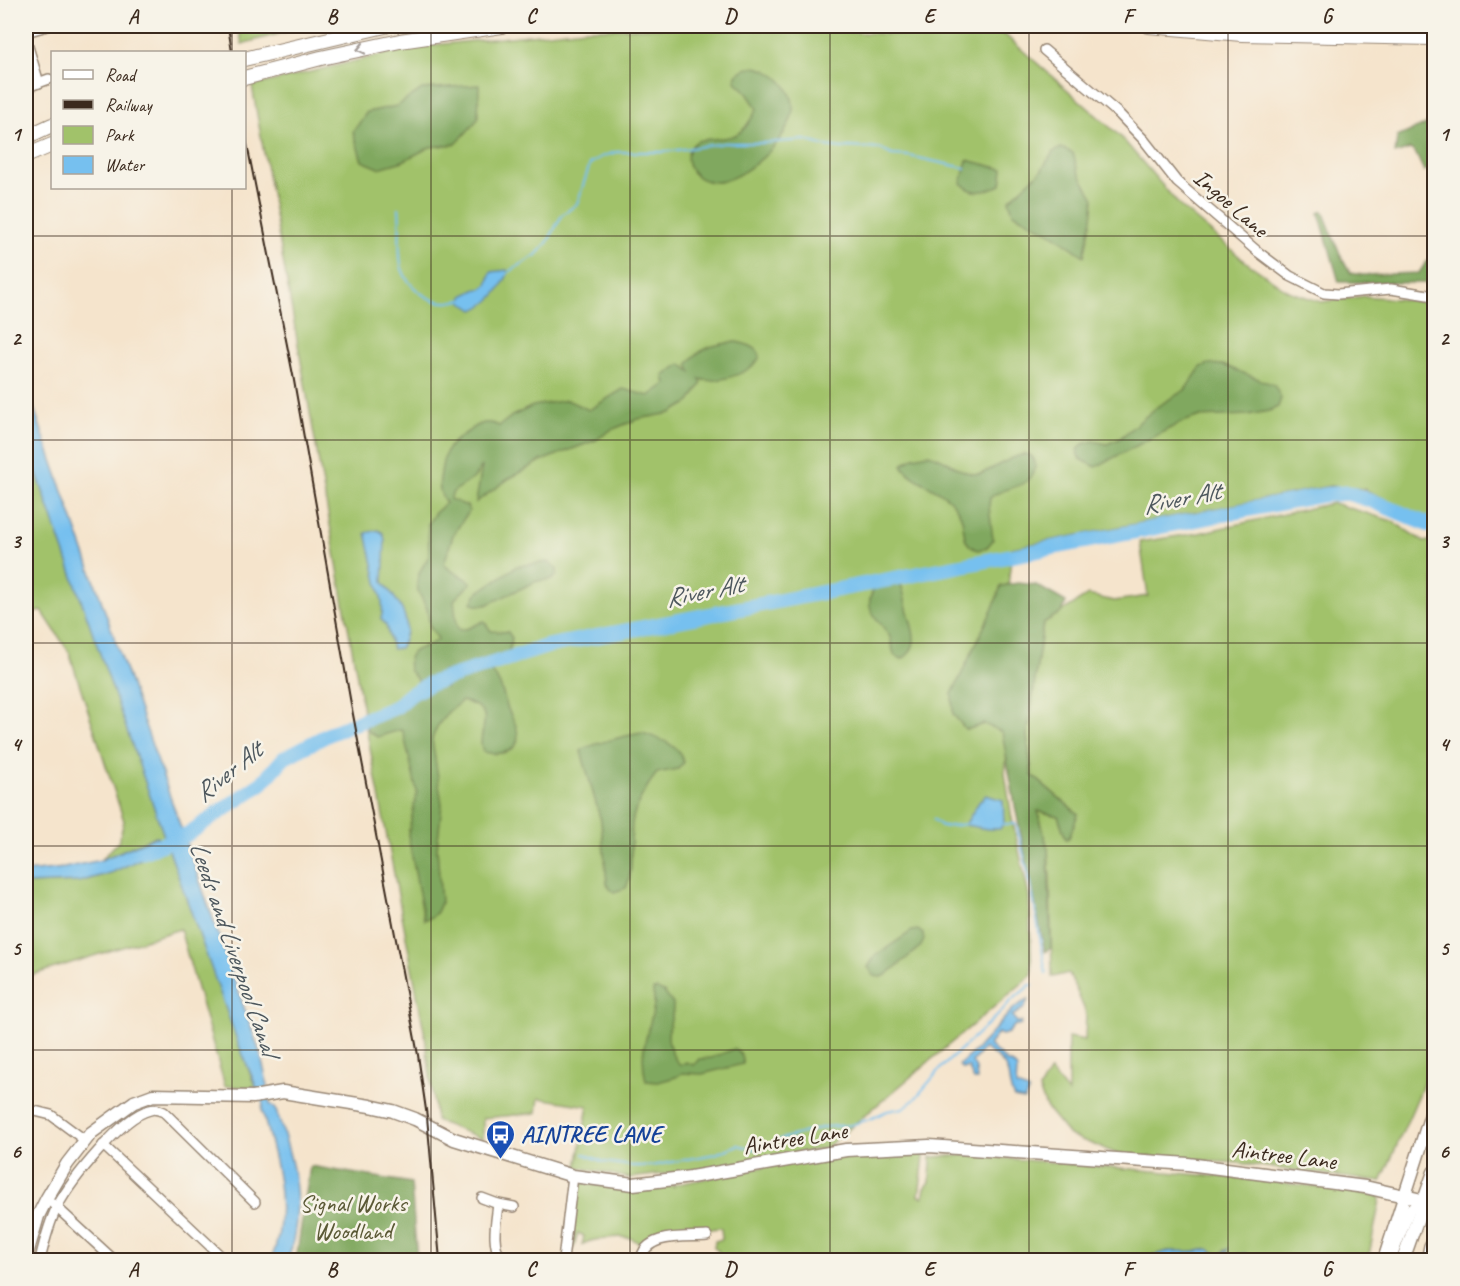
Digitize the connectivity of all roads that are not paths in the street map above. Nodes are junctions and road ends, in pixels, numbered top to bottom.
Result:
1 (46, 26) edge
2 (385, 26) edge
3 (502, 26) edge
4 (1149, 26) edge
5 (26, 32) edge
6 (1434, 38) edge
7 (26, 40) edge
8 (1044, 50) dead end
9 (246, 59) edge
10 (246, 78) edge
11 (49, 79) dead end
12 (51, 125) edge
13 (26, 137) edge
14 (51, 145) edge
15 (26, 156) edge
16 (1434, 296) edge
17 (1434, 1106) edge
18 (35, 1111) dead end
19 (86, 1141) junction
20 (103, 1144) junction
21 (1434, 1172) edge
22 (573, 1176) junction
23 (1406, 1196) junction
24 (47, 1198) junction
25 (482, 1198) dead end
26 (255, 1202) dead end
27 (1430, 1202) edge
28 (498, 1204) junction
29 (57, 1207) junction
30 (513, 1207) dead end
31 (707, 1236) dead end
32 (1434, 1236) edge
33 (26, 1257) edge
34 (40, 1260) edge
35 (114, 1260) edge
36 (225, 1260) edge
37 (501, 1260) edge
38 (563, 1260) edge
39 (641, 1260) edge
40 (1384, 1260) edge
41 (1391, 1260) edge
42 (1403, 1260) edge
43 (1426, 1260) edge

1 - 5 street
2 - 9 highway
3 -> 10 highway
4 - 6 highway
7 - 11 street
8 - 16 street, Ingoe Lane
12 - 13 highway
14 - 15 highway
17 - 23 main road
18 - 19 street
19 - 22 main road, Aintree Lane
19 - 24 main road, Aintree Lane
20 - 26 street
20 - 29 street
20 - 36 street
21 - 27 main road
22 - 23 main road, Aintree Lane
22 - 38 street
23 - 27 main road, Aintree Lane
23 - 40 main road
24 - 29 street
24 - 33 main road, Aintree Lane
25 - 28 street
27 - 41 street
27 - 42 main road
28 - 30 street
28 - 37 street
29 - 34 street
29 - 35 street
31 - 39 street
32 - 43 street

